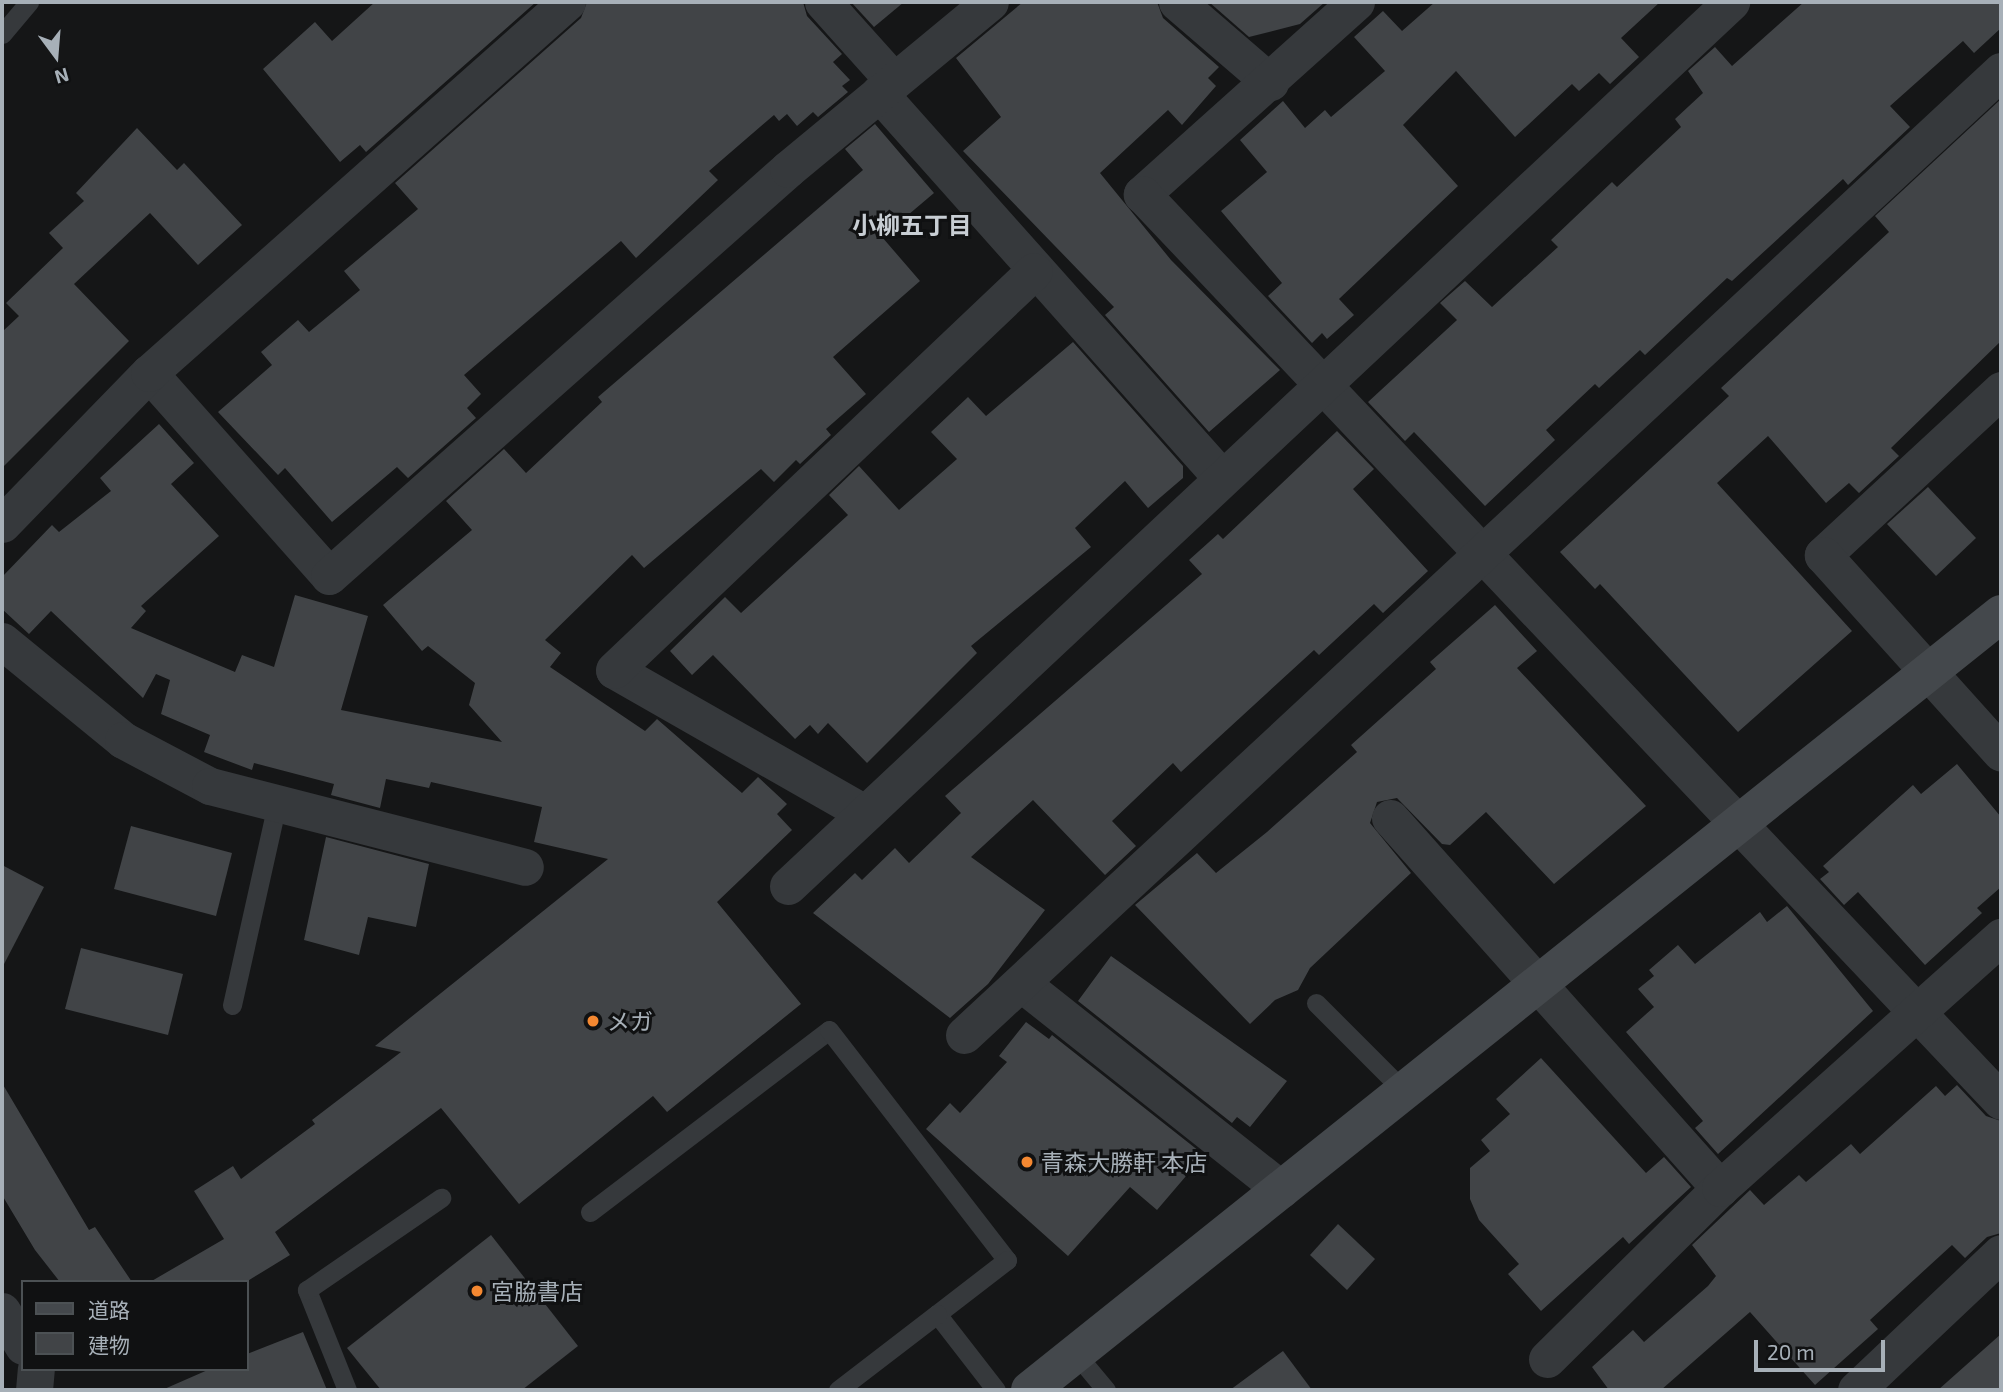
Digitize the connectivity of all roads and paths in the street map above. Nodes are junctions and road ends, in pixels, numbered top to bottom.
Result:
1 (29, 2) edge
2 (567, 2) edge
3 (822, 2) edge
4 (990, 2) edge
5 (1177, 2) edge
6 (1356, 2) edge
7 (1731, 2) edge
8 (2, 34) edge
9 (2001, 71) edge
10 (1269, 82) junction
11 (886, 87) junction
12 (1034, 271) junction
13 (149, 373) junction
14 (1324, 383) junction
15 (2001, 390) edge
16 (1221, 477) junction
17 (2, 524) edge
18 (1482, 549) junction
19 (2001, 614) edge
20 (2, 641) edge
21 (1927, 673) junction
22 (2001, 753) edge
23 (277, 803) junction
24 (861, 811) junction
25 (1390, 818) dead end
26 (1742, 822) junction
27 (525, 867) dead end
28 (788, 886) dead end
29 (2001, 937) edge
30 (1021, 983) junction
31 (1539, 983) junction
32 (1316, 1003) dead end
33 (232, 1004) dead end
34 (1918, 1013) junction
35 (964, 1035) dead end
36 (1404, 1091) junction
37 (2001, 1101) edge
38 (1720, 1188) junction
39 (1281, 1189) junction
40 (441, 1198) dead end
41 (590, 1212) dead end
42 (2001, 1253) edge
43 (2, 1311) edge
44 (937, 1314) junction
45 (21, 1343) edge
46 (1076, 1354) junction
47 (1547, 1359) dead end
48 (36, 1371) edge
49 (34, 1390) edge
50 (347, 1390) edge
51 (838, 1390) edge
52 (996, 1390) edge
53 (1030, 1390) edge
54 (1106, 1390) edge
55 (1856, 1390) edge

1 - 8 lane
2 - 13 street
3 - 11 street
4 - 11 street
5 - 10 street
6 - 10 street
7 - 14 street
9 - 18 street
10 - 14 street
11 - 12 street
11 - 13 street
12 - 16 street
12 - 24 street
13 - 17 street
14 - 16 street
14 - 18 street
15 - 21 street
16 - 24 street
18 - 26 street
18 - 30 street
19 - 21 street
20 - 23 street
21 - 22 street
21 - 26 street
23 - 27 street
23 - 33 lane
24 - 28 street
25 - 31 street
26 - 31 street
26 - 34 street
29 - 34 street
30 - 35 street
30 - 39 street
31 - 36 street
31 - 38 street
32 - 36 lane
34 - 37 street
34 - 38 street
36 - 39 street
38 - 47 street
39 - 46 street
40 - 50 lane
41 - 44 lane
42 - 55 street
43 - 45 street
44 - 51 lane
44 - 52 lane
46 - 53 street
46 - 54 lane
48 - 49 street

